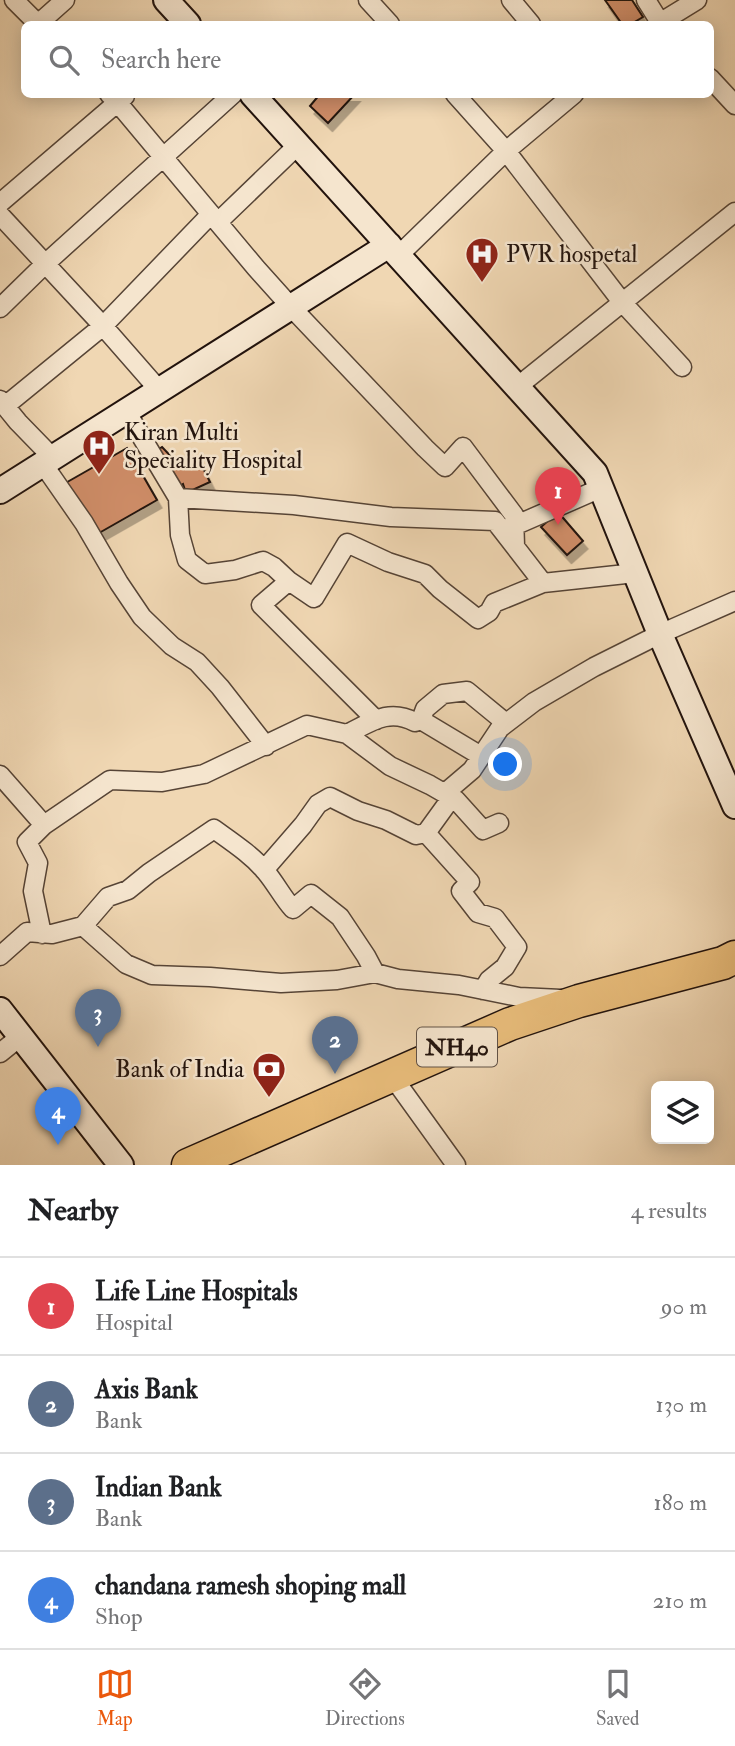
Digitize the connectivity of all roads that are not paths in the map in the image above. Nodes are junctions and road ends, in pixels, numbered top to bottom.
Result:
1 (14, 0) edge
2 (65, 0) edge
3 (166, 0) edge
4 (511, 0) edge
5 (646, 0) edge
6 (697, 0) edge
7 (371, 1) edge
8 (35, 21) edge
9 (41, 21) edge
10 (185, 21) edge
11 (388, 21) edge
12 (528, 21) edge
13 (658, 21) edge
14 (665, 21) edge
15 (714, 82) edge
16 (117, 98) edge
17 (119, 98) edge
18 (229, 98) edge
19 (256, 98) edge
20 (458, 98) edge
21 (569, 98) edge
22 (735, 105) edge
23 (298, 145) junction
24 (506, 151) junction
25 (164, 158) junction
26 (1, 203) edge
27 (735, 212) edge
28 (215, 218) junction
29 (394, 251) junction
30 (45, 264) junction
31 (622, 302) junction
32 (291, 307) junction
33 (0, 308) edge
34 (103, 326) junction
35 (682, 367) dead end
36 (517, 387) junction
37 (159, 390) junction
38 (3, 403) edge
39 (126, 411) junction
40 (48, 461) junction
41 (601, 488) junction
42 (0, 491) edge
43 (178, 498) junction
44 (514, 526) junction
45 (515, 546) junction
46 (635, 572) junction
47 (289, 580) junction
48 (544, 583) junction
49 (735, 601) edge
50 (660, 634) junction
51 (376, 720) junction
52 (421, 720) junction
53 (506, 723) junction
54 (347, 734) junction
55 (266, 746) junction
56 (481, 756) junction
57 (0, 775) edge
58 (448, 795) junction
59 (735, 806) edge
60 (499, 823) dead end
61 (44, 825) junction
62 (426, 833) junction
63 (264, 870) junction
64 (83, 926) junction
65 (42, 933) junction
66 (0, 956) edge
67 (735, 957) edge
68 (375, 972) junction
69 (483, 990) junction
70 (579, 1000) junction
71 (0, 1010) edge
72 (21, 1036) junction
73 (0, 1053) edge
74 (392, 1076) junction
75 (121, 1165) edge
76 (188, 1165) edge
77 (456, 1165) edge

1 - 8 street
2 - 9 street
3 - 10 main road
4 - 12 street
5 - 13 street
6 - 14 street
7 - 11 street
15 - 22 street
16 - 26 street
17 - 25 street
18 - 25 street
19 - 23 main road
20 - 24 street
21 - 24 street
23 - 28 street
23 - 29 main road
24 - 29 street
24 - 31 street
25 - 28 street
25 - 30 street
26 - 30 street
27 - 31 street
28 - 32 street
28 - 34 street
29 - 32 main road
29 - 36 main road
30 - 33 street
30 - 34 street
31 - 35 street
31 - 36 street
32 - 37 main road
32 - 44 street
34 - 37 street
34 - 38 street
36 - 41 main road
37 - 39 main road
38 - 40 street
39 - 40 main road
39 - 43 street
40 - 42 main road
40 - 55 street
41 - 44 street
41 - 46 main road
43 - 45 street
43 - 47 street
44 - 45 street
45 - 48 street
46 - 48 street
46 - 50 main road
47 - 48 street
47 - 51 street
49 - 50 street
50 - 53 street
50 - 59 main road
51 - 52 street
51 - 54 street
52 - 53 street
52 - 56 street
53 - 56 street
54 - 55 street
54 - 58 street
55 - 61 street
56 - 58 street
57 - 61 street
58 - 60 street
58 - 62 street
61 - 65 street
62 - 63 street
62 - 69 street
63 - 64 street
63 - 68 street
64 - 65 street
64 - 68 street
65 - 66 street
67 - 70 highway, NH40
68 - 69 street
69 - 70 street
70 - 74 highway, NH40
71 - 72 main road
72 - 73 street
72 - 75 main road
74 - 76 highway, NH40
74 - 77 street

